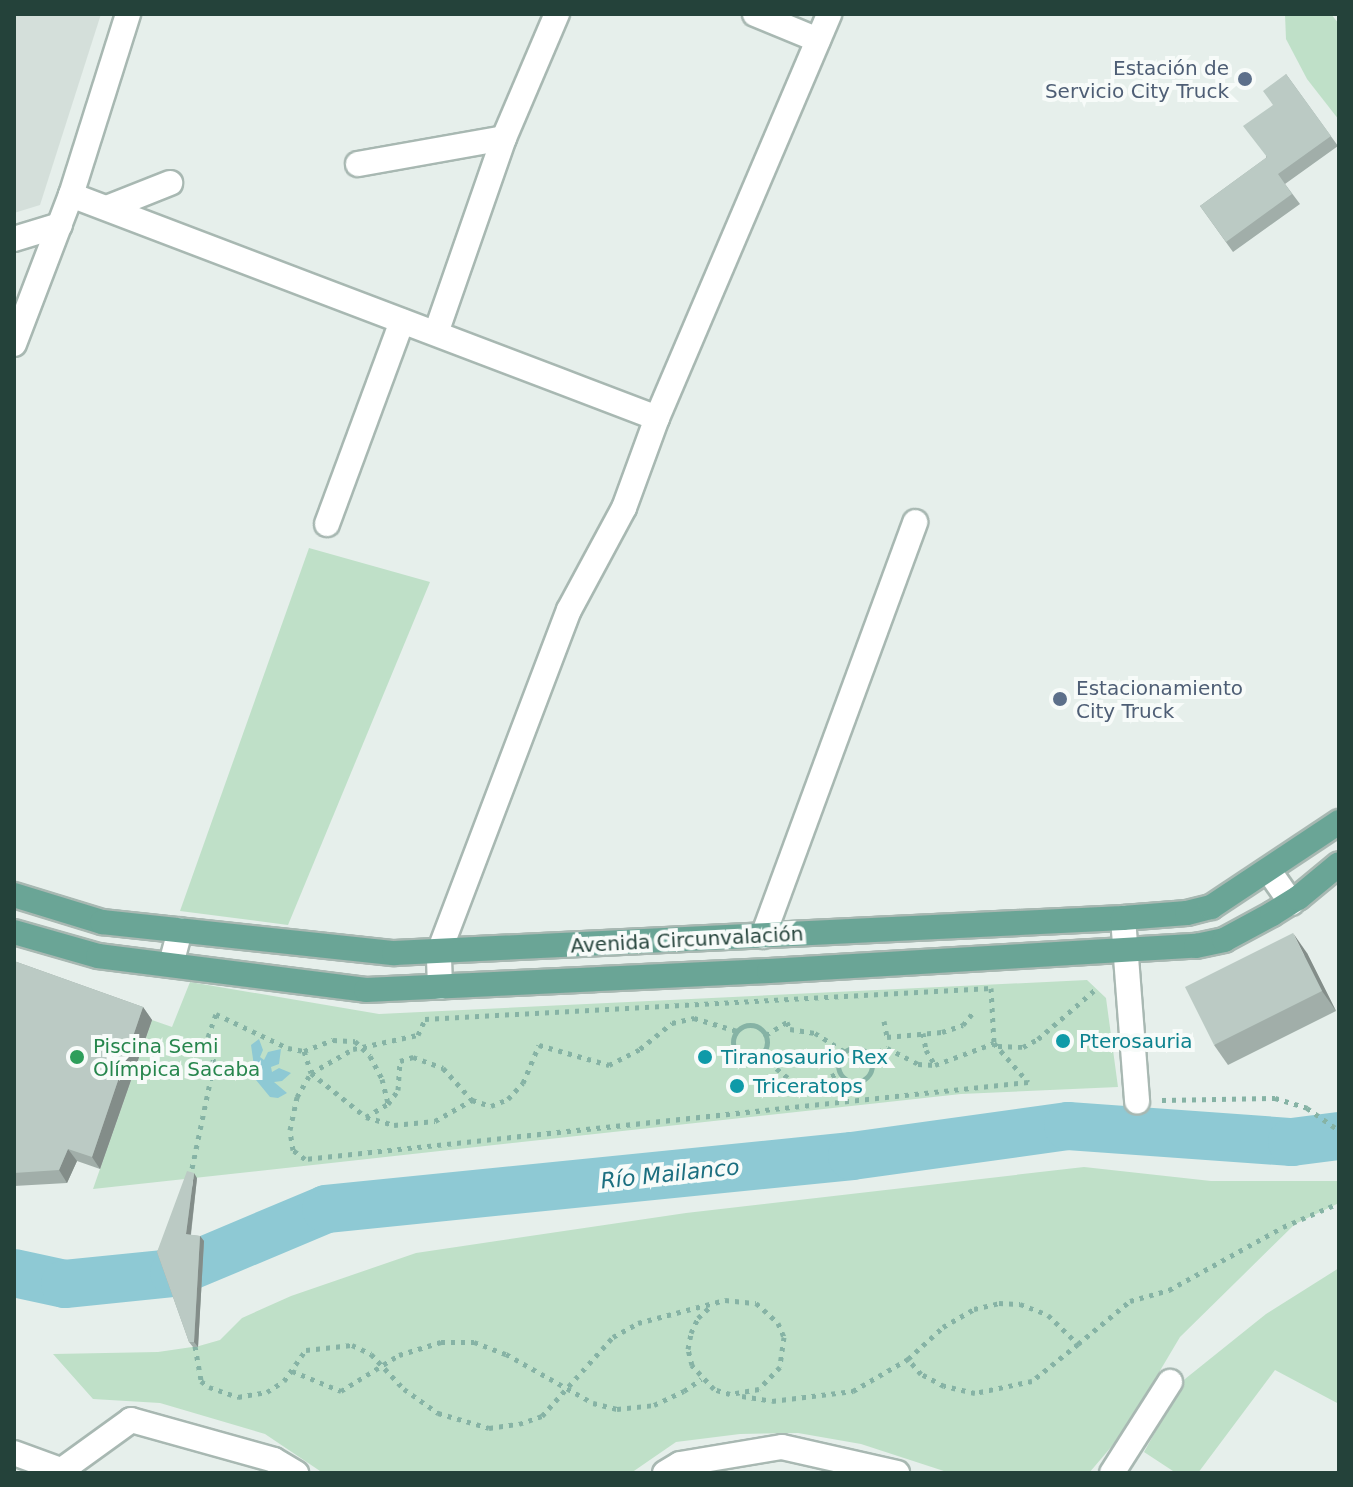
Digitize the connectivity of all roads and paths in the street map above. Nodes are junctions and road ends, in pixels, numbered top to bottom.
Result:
1 (128, 14) edge
2 (557, 14) edge
3 (755, 14) edge
4 (829, 14) edge
5 (818, 40) junction
6 (504, 138) junction
7 (358, 164) dead end
8 (170, 183) dead end
9 (71, 195) junction
10 (107, 208) junction
11 (60, 225) junction
12 (14, 239) edge
13 (402, 321) junction
14 (436, 333) junction
15 (14, 344) edge
16 (657, 418) junction
17 (915, 522) dead end
18 (327, 524) dead end
19 (1339, 822) edge
20 (1339, 864) edge
21 (1269, 871) junction
22 (14, 895) edge
23 (1291, 903) junction
24 (1123, 918) junction
25 (180, 930) junction
26 (14, 932) edge
27 (763, 936) junction
28 (1127, 950) junction
29 (439, 952) junction
30 (171, 964) junction
31 (440, 987) junction
32 (1096, 989) dead end
33 (975, 1010) dead end
34 (884, 1021) dead end
35 (737, 1031) junction
36 (923, 1033) junction
37 (766, 1035) junction
38 (996, 1045) junction
39 (304, 1051) junction
40 (844, 1051) junction
41 (761, 1056) junction
42 (869, 1056) junction
43 (935, 1065) junction
44 (839, 1072) junction
45 (311, 1073) junction
46 (472, 1100) junction
47 (1137, 1101) joint
48 (388, 1104) junction
49 (366, 1117) junction
50 (1339, 1130) edge
51 (190, 1179) edge
52 (1339, 1203) edge
53 (710, 1307) junction
54 (1078, 1344) junction
55 (195, 1346) edge
56 (908, 1359) junction
57 (383, 1367) junction
58 (292, 1371) junction
59 (701, 1379) junction
60 (1170, 1382) dead end
61 (567, 1388) junction
62 (730, 1394) junction
63 (14, 1453) edge
64 (66, 1472) edge
65 (296, 1473) edge
66 (665, 1473) edge
67 (897, 1473) edge
68 (1112, 1473) edge

1 - 9 street
2 - 6 street
3 - 5 street
4 - 5 street
5 - 16 street
6 - 7 street
6 - 14 street
8 - 10 street
9 - 10 street
9 - 11 street
10 - 13 street
11 - 12 street
11 - 15 street
13 - 14 street
13 - 18 street
14 - 16 street
16 - 29 street
17 - 27 street
19 - 21 main road, Avenida Circunvalación
20 - 23 main road, Avenida Circunvalación
21 - 23 street
21 - 24 main road, Avenida Circunvalación
22 - 25 main road, Avenida Circunvalación
23 - 28 main road, Avenida Circunvalación
24 - 27 main road, Avenida Circunvalación
24 - 28 street
25 - 29 main road, Avenida Circunvalación
25 - 30 street
26 - 30 main road, Avenida Circunvalación
27 - 29 main road, Avenida Circunvalación
28 - 31 main road, Avenida Circunvalación
28 - 47 street
29 - 31 street
30 - 31 main road, Avenida Circunvalación
32 - 38 path
33 - 36 path
34 - 36 path
35 - 37 path
35 - 41 path
35 - 46 path
36 - 43 path
37 - 40 path
37 - 41 path
38 - 43 path
38 - 45 path
38 - 45 path
39 - 45 path
39 - 48 path, bridge
39 - 51 path
40 - 42 path
40 - 44 path
41 - 44 path
42 - 43 path
42 - 44 path
45 - 49 path
46 - 48 path
46 - 49 path
47 - 50 path
48 - 49 path
52 - 54 path
53 - 59 path
53 - 61 path
53 - 62 path
54 - 56 path
54 - 56 path
55 - 58 path
56 - 62 path
57 - 58 path
57 - 58 path
57 - 61 path
57 - 61 path
59 - 61 path
59 - 62 path
60 - 68 street
63 - 64 street
64 - 65 street
66 - 67 street

